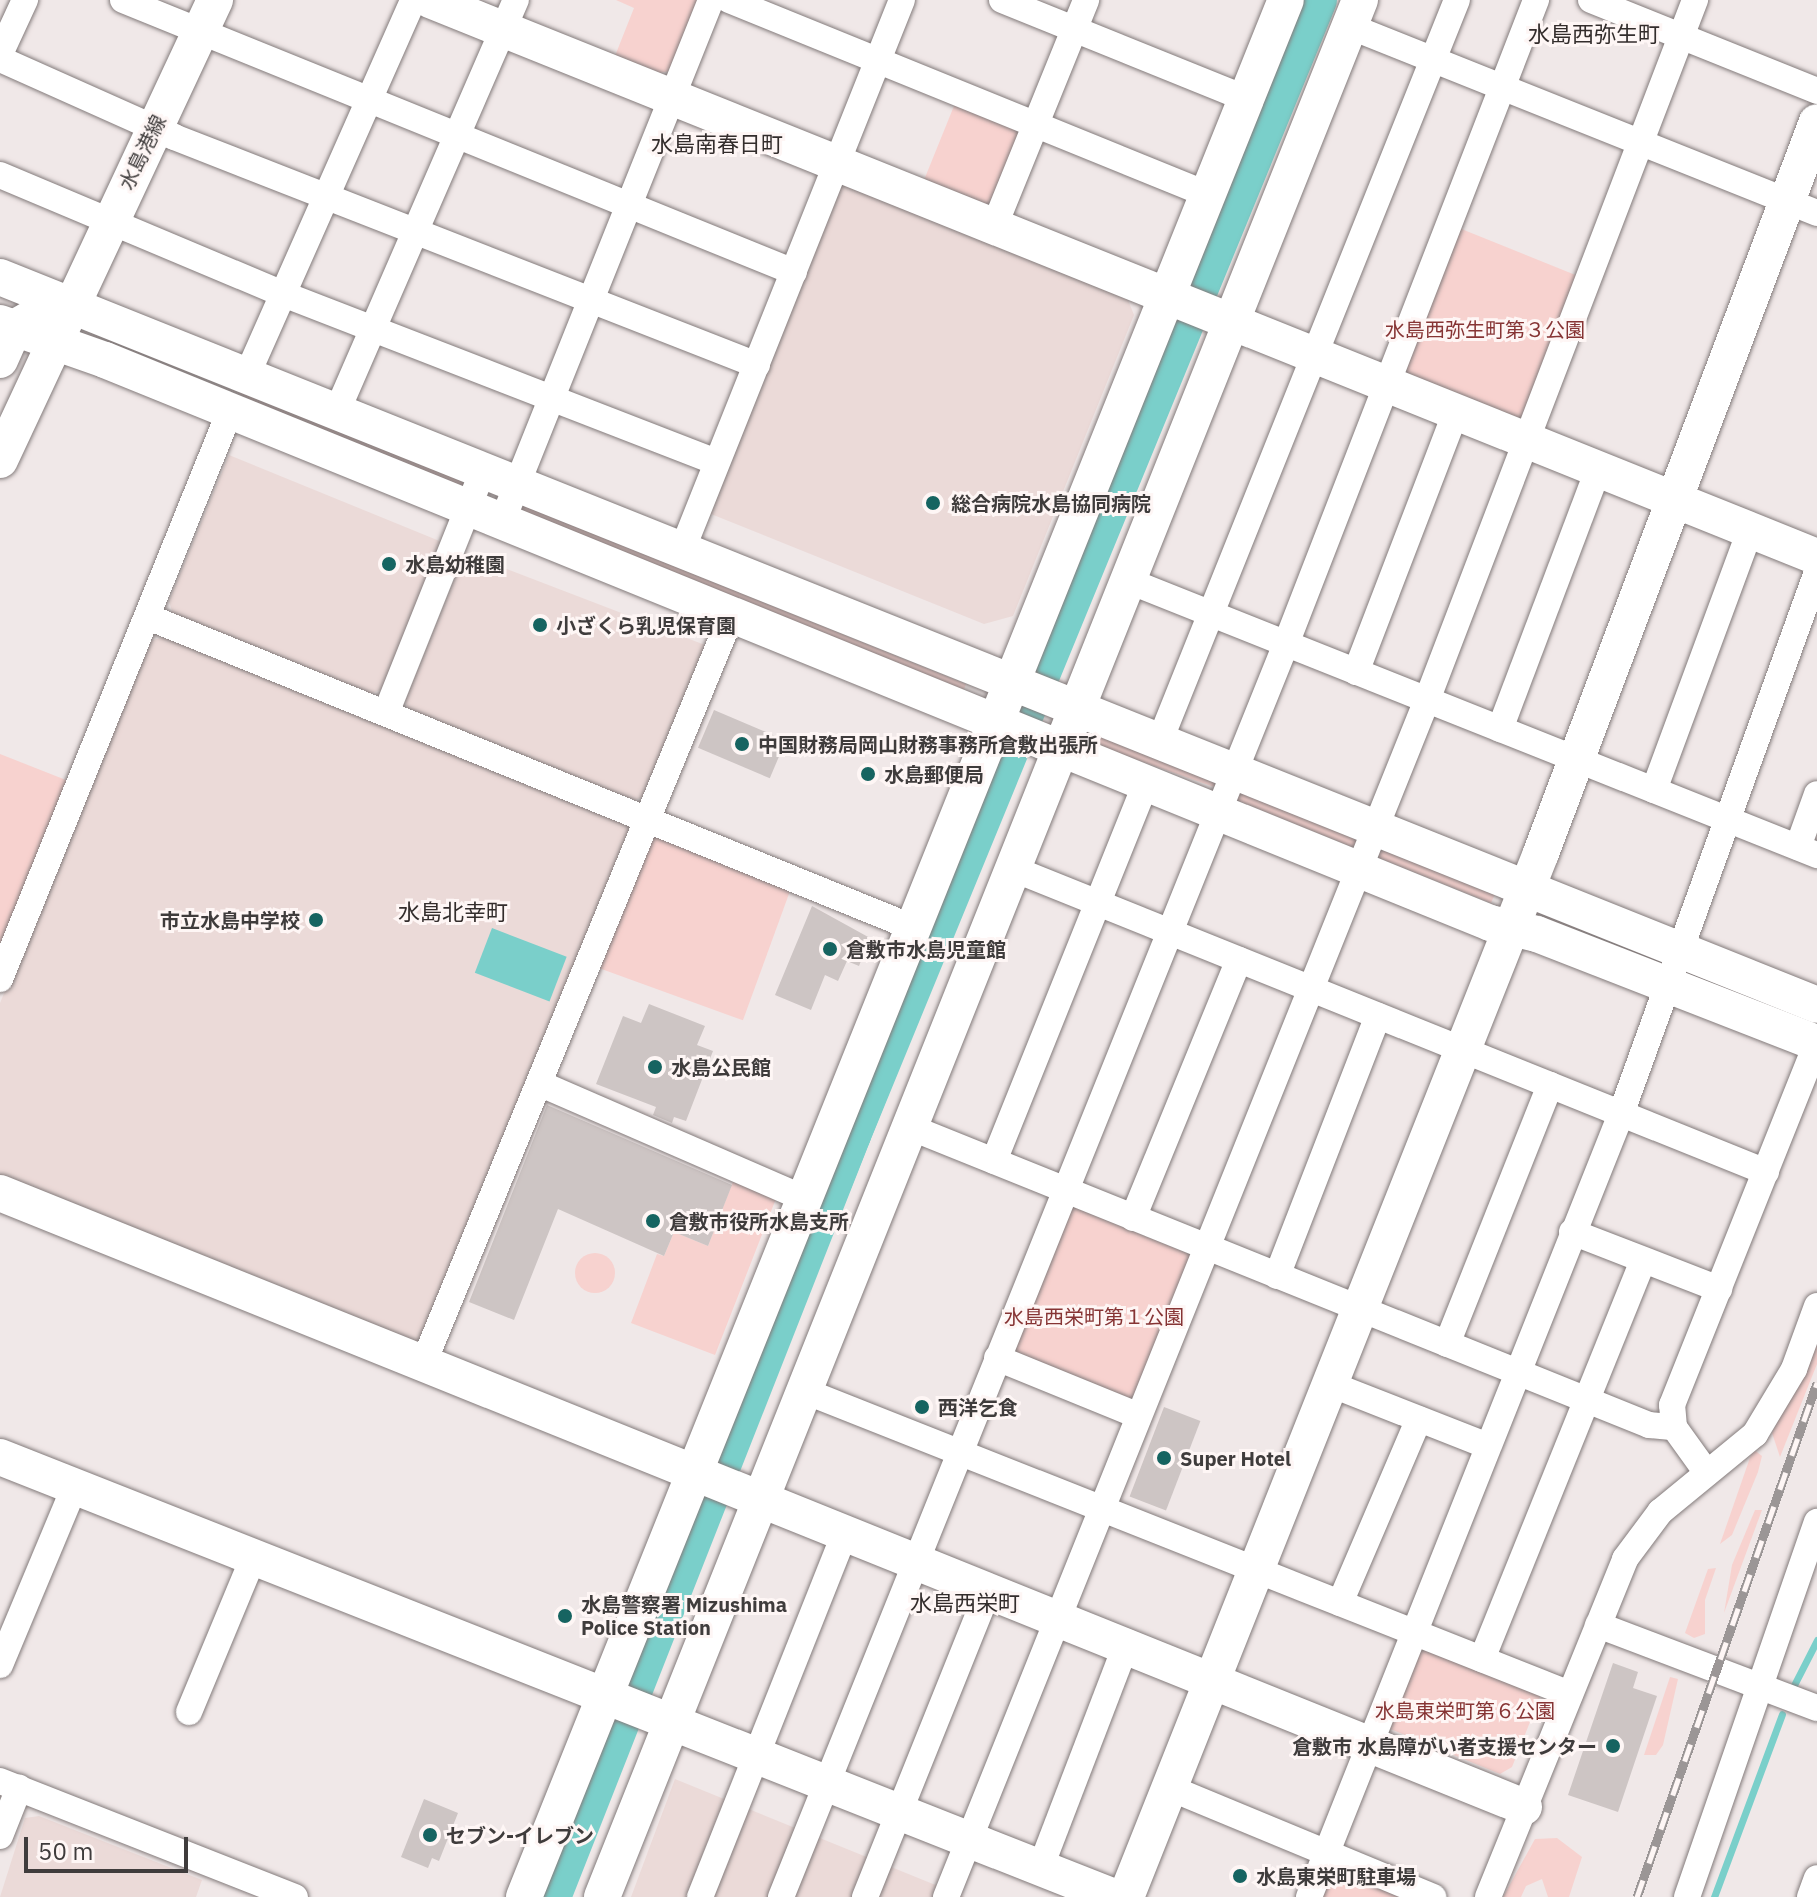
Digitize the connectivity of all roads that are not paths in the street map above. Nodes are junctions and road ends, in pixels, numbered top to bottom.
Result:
1 (25, 0) edge
2 (123, 0) edge
3 (215, 0) edge
4 (413, 0) edge
5 (430, 0) edge
6 (711, 0) edge
7 (729, 0) edge
8 (902, 0) edge
9 (1002, 0) edge
10 (1086, 0) edge
11 (1286, 0) edge
12 (1457, 0) edge
13 (1536, 0) edge
14 (1591, 0) edge
15 (1695, 0) edge
16 (1354, 13) edge
17 (509, 15) edge
18 (1075, 29) junction
19 (198, 34) junction
20 (1680, 36) junction
21 (0, 57) edge
22 (1434, 60) junction
23 (879, 61) junction
24 (1502, 87) junction
25 (1817, 91) edge
26 (672, 99) junction
27 (1247, 99) junction
28 (368, 102) junction
29 (1817, 122) edge
30 (1035, 125) junction
31 (153, 128) junction
32 (458, 137) junction
33 (1640, 142) junction
34 (838, 164) junction
35 (0, 175) edge
36 (326, 195) junction
37 (1209, 195) junction
38 (629, 205) junction
39 (1802, 208) edge
40 (107, 222) junction
41 (994, 227) junction
42 (415, 231) junction
43 (794, 272) junction
44 (0, 277) edge
45 (283, 294) junction
46 (591, 301) junction
47 (69, 304) junction
48 (1199, 310) junction
49 (7, 325) edge
50 (374, 329) junction
51 (53, 341) junction
52 (1313, 354) junction
53 (0, 360) edge
54 (757, 365) junction
55 (248, 373) junction
56 (1384, 383) junction
57 (552, 399) junction
58 (338, 409) junction
59 (230, 411) junction
60 (1456, 412) junction
61 (1527, 441) junction
62 (0, 460) edge
63 (717, 462) junction
64 (484, 468) junction
65 (1598, 470) junction
66 (518, 482) junction
67 (1676, 501) junction
68 (467, 509) junction
69 (502, 522) junction
70 (1750, 530) junction
71 (683, 548) junction
72 (1817, 557) edge
73 (1817, 572) edge
74 (1129, 581) junction
75 (1211, 614) junction
76 (731, 616) junction
77 (148, 617) junction
78 (1286, 644) junction
79 (1356, 672) junction
80 (1042, 690) junction
81 (1427, 700) junction
82 (386, 713) junction
83 (1500, 729) junction
84 (1024, 733) junction
85 (1161, 738) junction
86 (1577, 760) junction
87 (1235, 767) junction
88 (1147, 780) junction
89 (1654, 790) junction
90 (1817, 794) edge
91 (1217, 808) junction
92 (1727, 819) junction
93 (649, 820) junction
94 (1376, 824) junction
95 (1807, 851) edge
96 (1011, 868) junction
97 (1357, 869) junction
98 (1528, 887) junction
99 (1098, 903) junction
100 (909, 926) junction
101 (1512, 928) junction
102 (1167, 931) junction
103 (1681, 945) junction
104 (1239, 960) junction
105 (0, 979) edge
106 (1667, 986) junction
107 (1309, 988) junction
108 (1817, 1005) edge
109 (1378, 1016) junction
110 (1817, 1043) edge
111 (1463, 1050) junction
112 (541, 1084) junction
113 (1550, 1085) junction
114 (1621, 1114) junction
115 (907, 1126) junction
116 (994, 1161) junction
117 (1766, 1172) junction
118 (1065, 1190) junction
119 (0, 1193) edge
120 (801, 1197) junction
121 (1133, 1218) junction
122 (1572, 1232) junction
123 (1204, 1246) junction
124 (1643, 1260) junction
125 (1277, 1276) junction
126 (1719, 1289) junction
127 (1817, 1306) edge
128 (1360, 1310) junction
129 (1447, 1344) junction
130 (997, 1358) junction
131 (424, 1362) junction
132 (1516, 1371) junction
133 (1330, 1384) junction
134 (802, 1390) junction
135 (1588, 1400) junction
136 (1137, 1415) junction
137 (1419, 1419) junction
138 (1674, 1427) junction
139 (1486, 1445) junction
140 (959, 1452) junction
141 (0, 1457) edge
142 (1707, 1473) junction
143 (723, 1482) junction
144 (75, 1486) junction
145 (1101, 1508) junction
146 (1817, 1522) edge
147 (846, 1531) junction
148 (253, 1558) junction
149 (916, 1559) junction
150 (1257, 1570) junction
151 (989, 1588) junction
152 (1340, 1603) junction
153 (1058, 1615) junction
154 (1598, 1625) junction
155 (1413, 1632) junction
156 (1127, 1642) junction
157 (1482, 1659) junction
158 (0, 1665) edge
159 (1214, 1678) junction
160 (1763, 1688) junction
161 (1570, 1694) junction
162 (1817, 1708) edge
163 (634, 1709) junction
164 (189, 1712) dead end
165 (1369, 1742) junction
166 (757, 1758) junction
167 (10, 1784) edge
168 (826, 1785) junction
169 (1170, 1788) junction
170 (1524, 1807) junction
171 (898, 1813) junction
172 (0, 1836) edge
173 (967, 1840) junction
174 (1327, 1853) junction
175 (1040, 1869) junction
176 (1817, 1878) edge
177 (295, 1897) edge
178 (524, 1897) edge
179 (602, 1897) edge
180 (700, 1897) edge
181 (781, 1897) edge
182 (865, 1897) edge
183 (946, 1897) edge
184 (1114, 1897) edge
185 (1126, 1897) edge
186 (1309, 1897) edge
187 (1433, 1897) edge
188 (1488, 1897) edge
189 (1687, 1897) edge
190 (1810, 1897) edge

1 - 21 street
2 - 19 street
3 - 19 street, 水島港線
4 - 28 street
5 - 17 street
6 - 26 street
7 - 23 street
8 - 23 street
9 - 18 street
10 - 18 street
11 - 27 street
12 - 22 street
13 - 24 street
14 - 20 street
15 - 20 street
16 - 22 street
16 - 48 street
17 - 26 street
17 - 32 street
18 - 27 street
18 - 30 street
19 - 28 street
19 - 31 street, 水島港線
20 - 25 street
20 - 33 street
21 - 31 street
22 - 24 street
22 - 52 street
23 - 30 street
23 - 34 street
24 - 33 street
24 - 56 street
26 - 34 street
26 - 38 street
27 - 37 street
28 - 32 street
28 - 36 street
29 - 39 street
30 - 37 street
30 - 41 street
31 - 36 street
31 - 40 street, 水島港線
32 - 38 street
32 - 42 street
33 - 39 street
33 - 61 street
34 - 41 street
34 - 43 street
35 - 40 street
36 - 42 street
36 - 45 street
37 - 48 street
38 - 43 street
38 - 46 street
39 - 67 street
40 - 45 street
40 - 47 street, 水島港線
41 - 48 street
42 - 46 street
42 - 50 street
43 - 54 street
44 - 47 street
45 - 50 street
45 - 55 street
46 - 54 street
46 - 57 street
47 - 49 street
47 - 51 street, 水島港線
47 - 55 street
48 - 52 street
48 - 74 street
48 - 80 street
49 - 51 street
49 - 53 street
50 - 57 street
50 - 58 street
51 - 59 street
51 - 62 street, 水島港線
52 - 56 street
52 - 75 street
54 - 63 street
55 - 58 street
56 - 60 street
56 - 78 street
57 - 63 street
57 - 66 street
58 - 64 street
59 - 68 street
59 - 77 street
60 - 61 street
60 - 79 street
61 - 65 street
61 - 81 street
63 - 71 street
64 - 66 street
64 - 68 street
65 - 67 street
65 - 83 street
66 - 69 street
66 - 71 street
67 - 70 street
67 - 86 street
68 - 69 street
68 - 82 street
69 - 76 street
70 - 72 street
70 - 89 street
71 - 80 street
73 - 92 street
74 - 75 street
74 - 80 street
75 - 78 street
75 - 85 street
76 - 84 street
76 - 93 street
77 - 82 street
77 - 105 street
78 - 79 street
78 - 87 street
79 - 81 street
80 - 84 street
80 - 84 street
80 - 85 street
81 - 83 street
81 - 94 street
82 - 93 street
83 - 86 street
84 - 88 street
84 - 96 street
84 - 100 street
85 - 87 street
86 - 89 street
86 - 98 street
87 - 91 street
87 - 94 street
88 - 91 street
88 - 99 street
89 - 92 street
90 - 95 street
91 - 97 street
91 - 102 street
92 - 95 street
92 - 103 street
93 - 100 street
93 - 112 street
94 - 97 street
94 - 98 street
96 - 99 street
96 - 115 street
97 - 101 street
97 - 107 street
98 - 101 street
98 - 103 street
99 - 102 street
99 - 116 street
100 - 120 street
101 - 106 street
101 - 111 street
102 - 104 street
102 - 118 street
103 - 106 street
103 - 108 street
104 - 107 street
104 - 121 street
106 - 110 street
106 - 114 street
107 - 109 street
107 - 123 street
109 - 111 street
109 - 125 street
110 - 117 street
111 - 113 street
111 - 128 street
112 - 120 street
112 - 131 street
113 - 114 street
113 - 129 street
114 - 117 street
114 - 122 street
115 - 116 street
115 - 134 street
116 - 118 street
117 - 126 street
118 - 121 street
118 - 130 street
119 - 131 street
120 - 143 street
121 - 123 street
122 - 124 street
122 - 132 street
123 - 125 street
123 - 136 street
124 - 126 street
124 - 135 street
125 - 128 street
126 - 138 street
127 - 142 street
128 - 129 street
128 - 133 street
129 - 132 street
130 - 136 street
130 - 140 street
131 - 143 street
132 - 135 street
132 - 139 street
133 - 137 street
133 - 150 street
134 - 140 street
134 - 143 street
135 - 138 street
135 - 157 street
136 - 145 street
137 - 139 street
137 - 152 street
138 - 142 street
139 - 155 street
140 - 145 street
140 - 149 street
141 - 144 street
142 - 154 street
143 - 147 street
143 - 163 street
143 - 163 street
144 - 148 street
144 - 158 street
145 - 150 street
145 - 153 street
146 - 160 street
147 - 149 street
147 - 166 street
148 - 163 street
148 - 164 street
149 - 151 street
149 - 168 street
150 - 152 street
150 - 159 street
151 - 153 street
151 - 171 street
152 - 155 street
153 - 156 street
153 - 173 street
154 - 160 street
154 - 161 street
155 - 157 street
155 - 165 street
156 - 159 street
156 - 175 street
157 - 161 street
159 - 165 street
159 - 169 street
160 - 162 street
160 - 189 street
161 - 170 street
163 - 166 street
163 - 178 street
163 - 179 street
165 - 170 street
165 - 174 street
166 - 168 street
166 - 180 street
167 - 172 street
167 - 177 street
168 - 171 street
168 - 181 street
169 - 174 street
169 - 185 street
170 - 188 street
171 - 173 street
171 - 182 street
173 - 175 street
173 - 183 street
174 - 186 street
174 - 187 street
175 - 184 street
176 - 190 street

